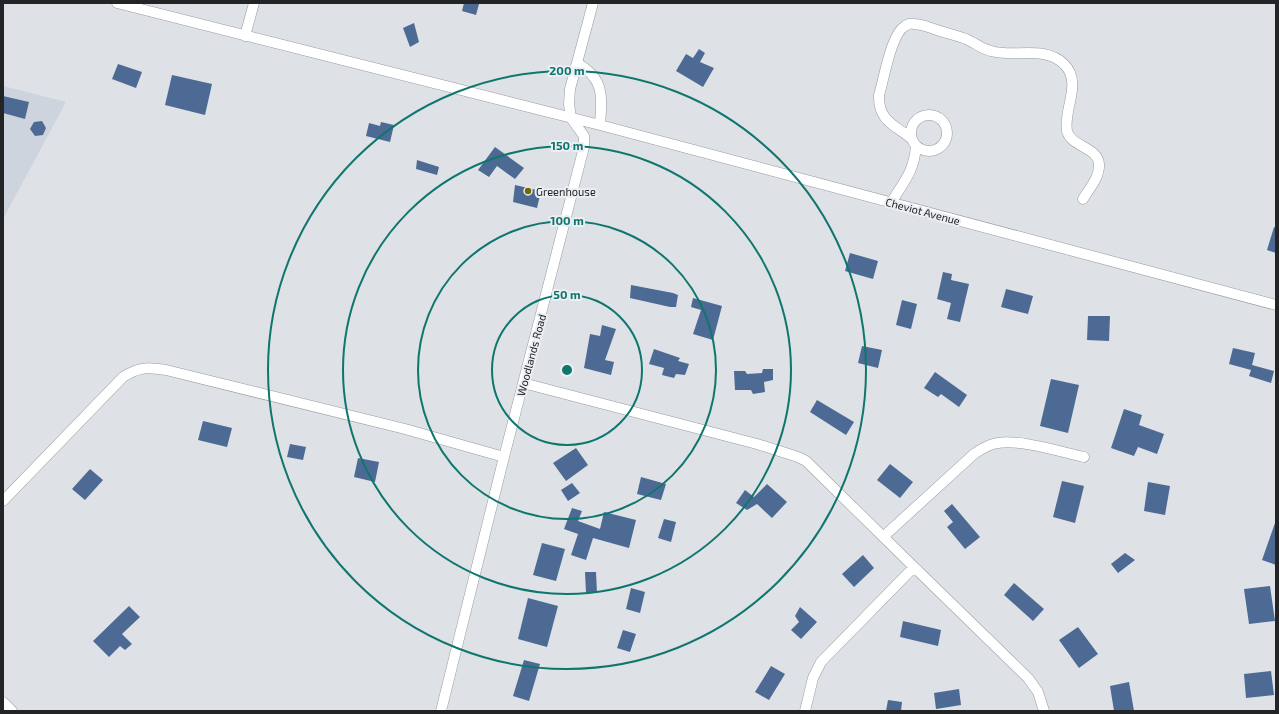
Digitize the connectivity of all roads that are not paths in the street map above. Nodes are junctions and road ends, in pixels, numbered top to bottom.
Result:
1 (117, 3) edge
2 (254, 3) edge
3 (593, 3) edge
4 (245, 36) junction
5 (577, 64) junction
6 (570, 118) junction
7 (600, 125) junction
8 (1083, 199) dead end
9 (891, 202) junction
10 (1276, 305) edge
11 (523, 383) junction
12 (504, 457) junction
13 (1084, 457) dead end
14 (3, 501) edge
15 (883, 537) junction
16 (914, 567) junction
17 (3, 702) edge
18 (12, 711) edge
19 (441, 711) edge
20 (805, 711) edge
21 (1044, 711) edge

1 - 4 street, Cheviot Avenue
2 - 4 street
3 - 5 street
4 - 6 street, Cheviot Avenue
5 - 6 street
5 - 7 street
6 - 7 street, Cheviot Avenue
6 - 11 street, Woodlands Road
7 - 9 street, Cheviot Avenue
8 - 9 street
9 - 10 street, Cheviot Avenue
11 - 12 street, Woodlands Road
11 - 15 street
12 - 14 street
12 - 19 street, Woodlands Road
13 - 15 street
15 - 16 street
16 - 20 street
16 - 21 street
17 - 18 street

